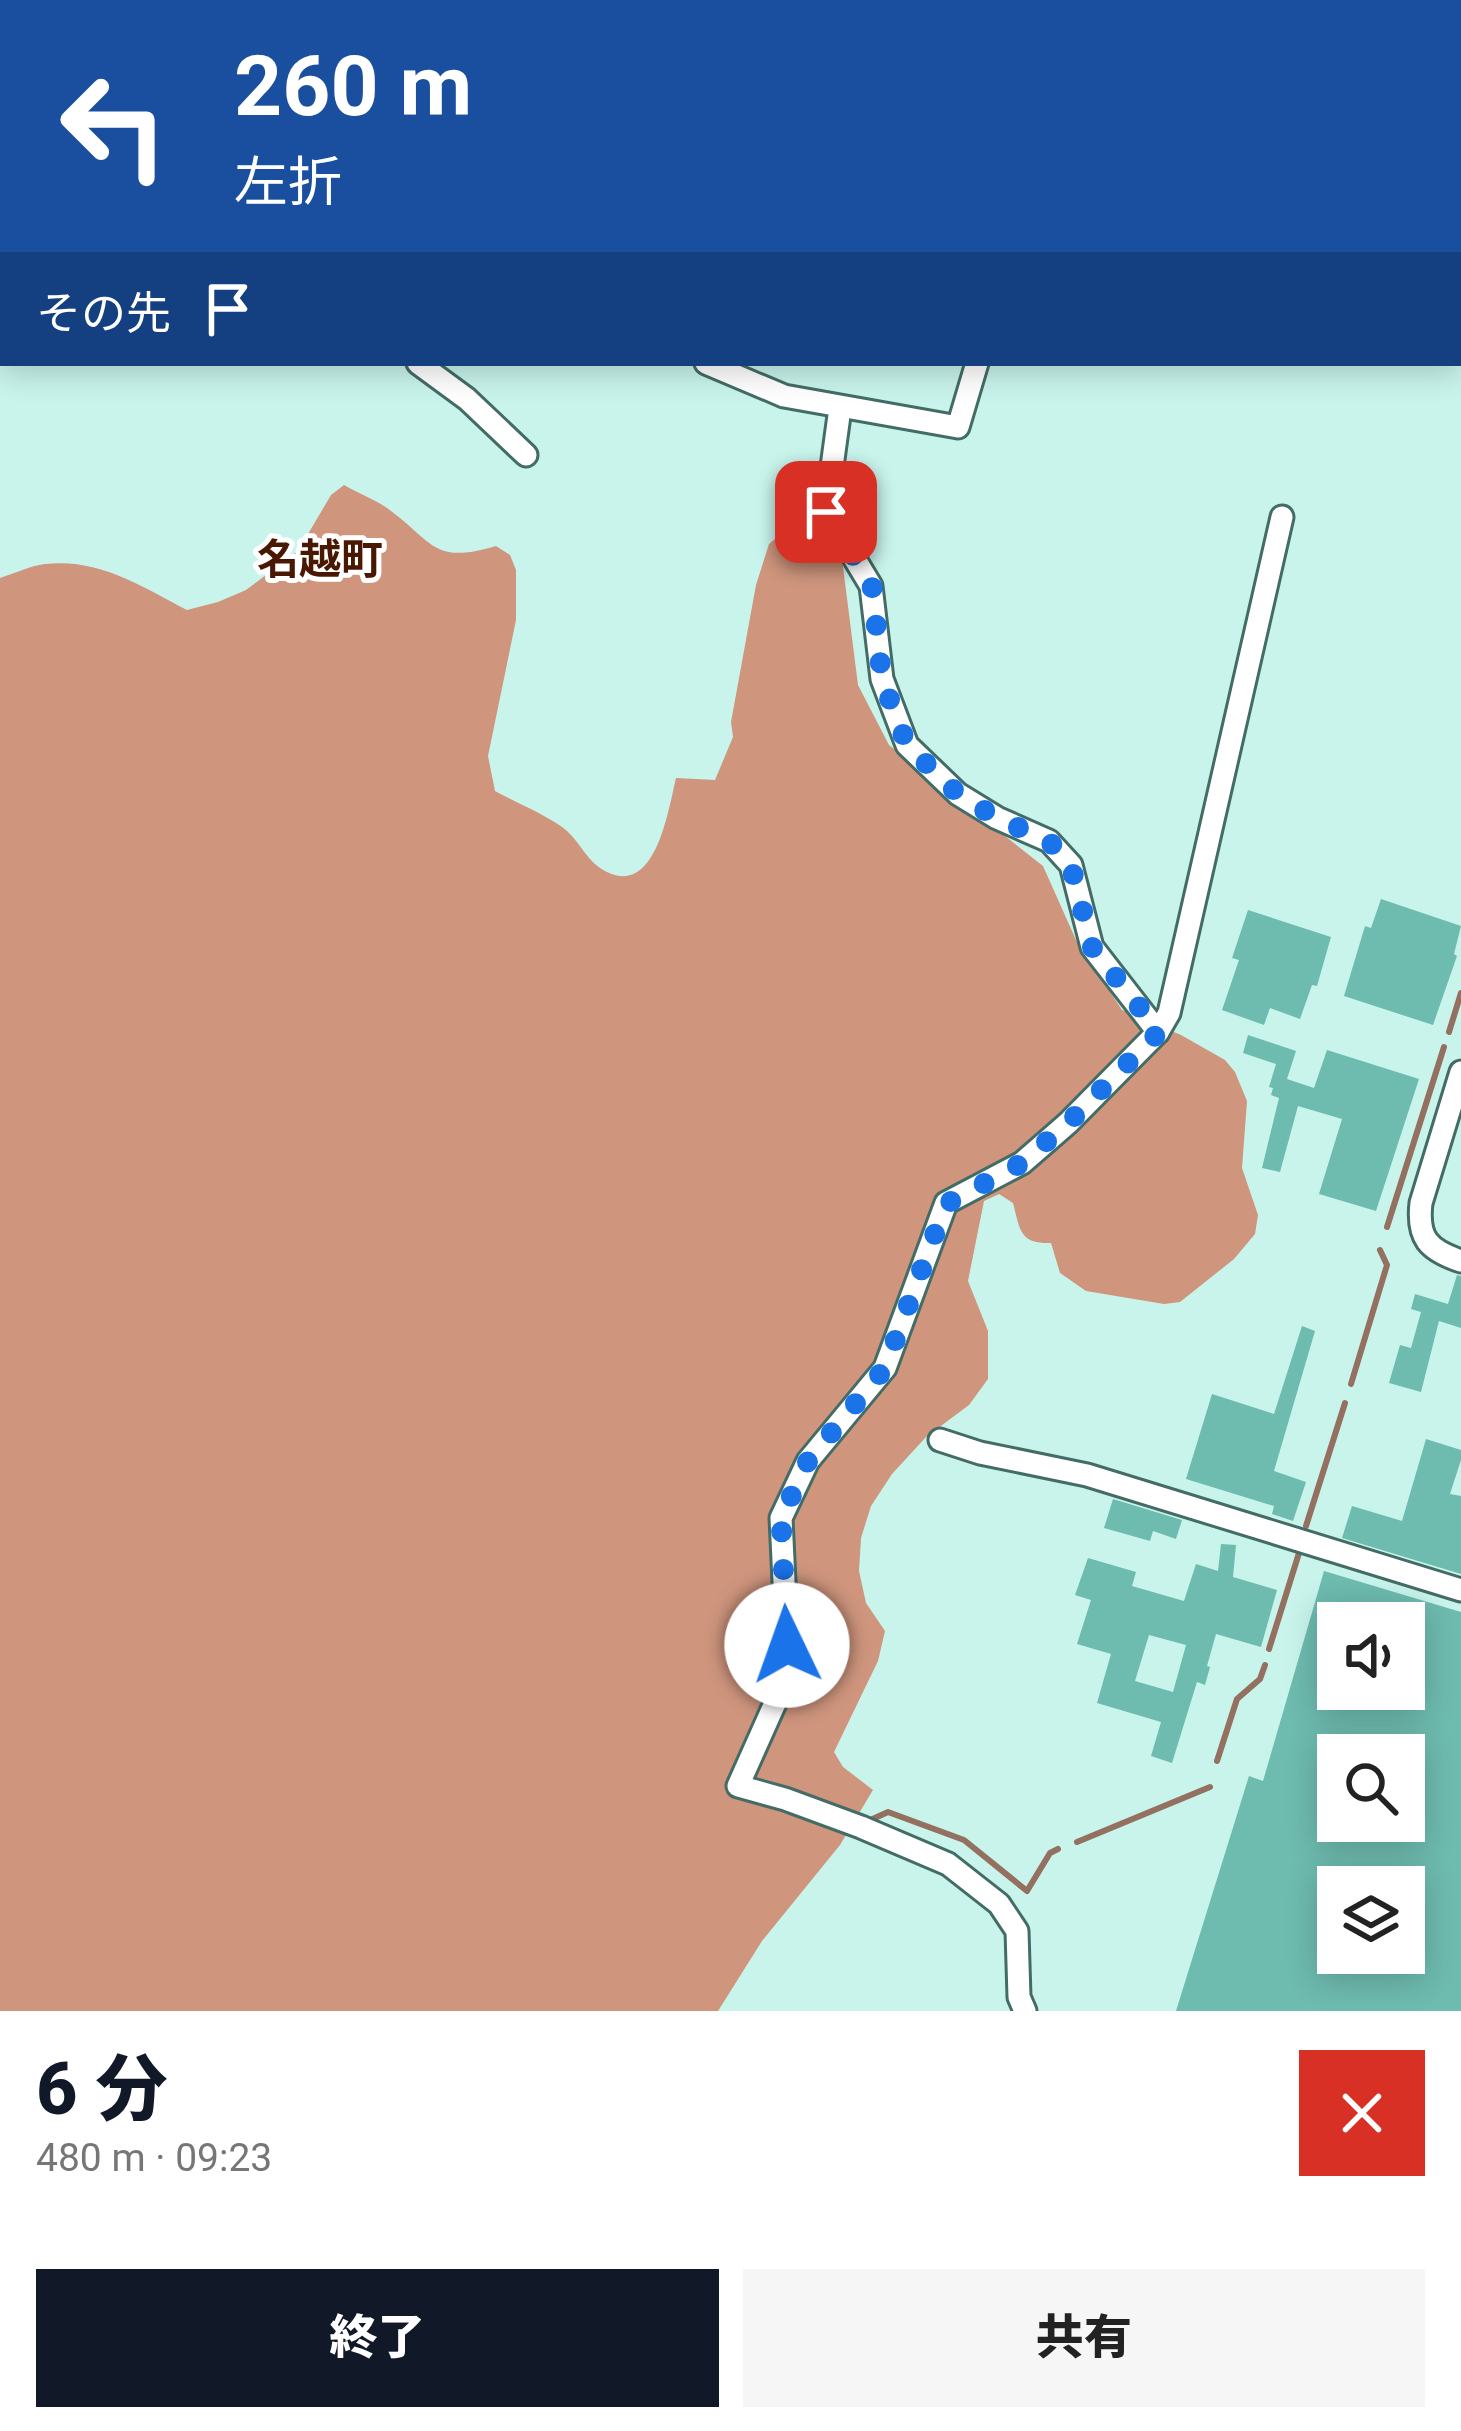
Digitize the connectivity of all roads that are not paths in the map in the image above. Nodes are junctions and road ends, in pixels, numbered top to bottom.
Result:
1 (422, 366) edge
2 (713, 366) edge
3 (975, 366) edge
4 (840, 408) junction
5 (526, 455) dead end
6 (1282, 517) dead end
7 (1159, 1032) junction
8 (1461, 1072) edge
9 (1461, 1261) edge
10 (940, 1440) dead end
11 (1461, 1590) edge
12 (1025, 2011) edge

1 - 5 street
2 - 4 street
3 - 4 street
4 - 7 street
6 - 7 street
7 - 12 street
8 - 9 street
10 - 11 street

